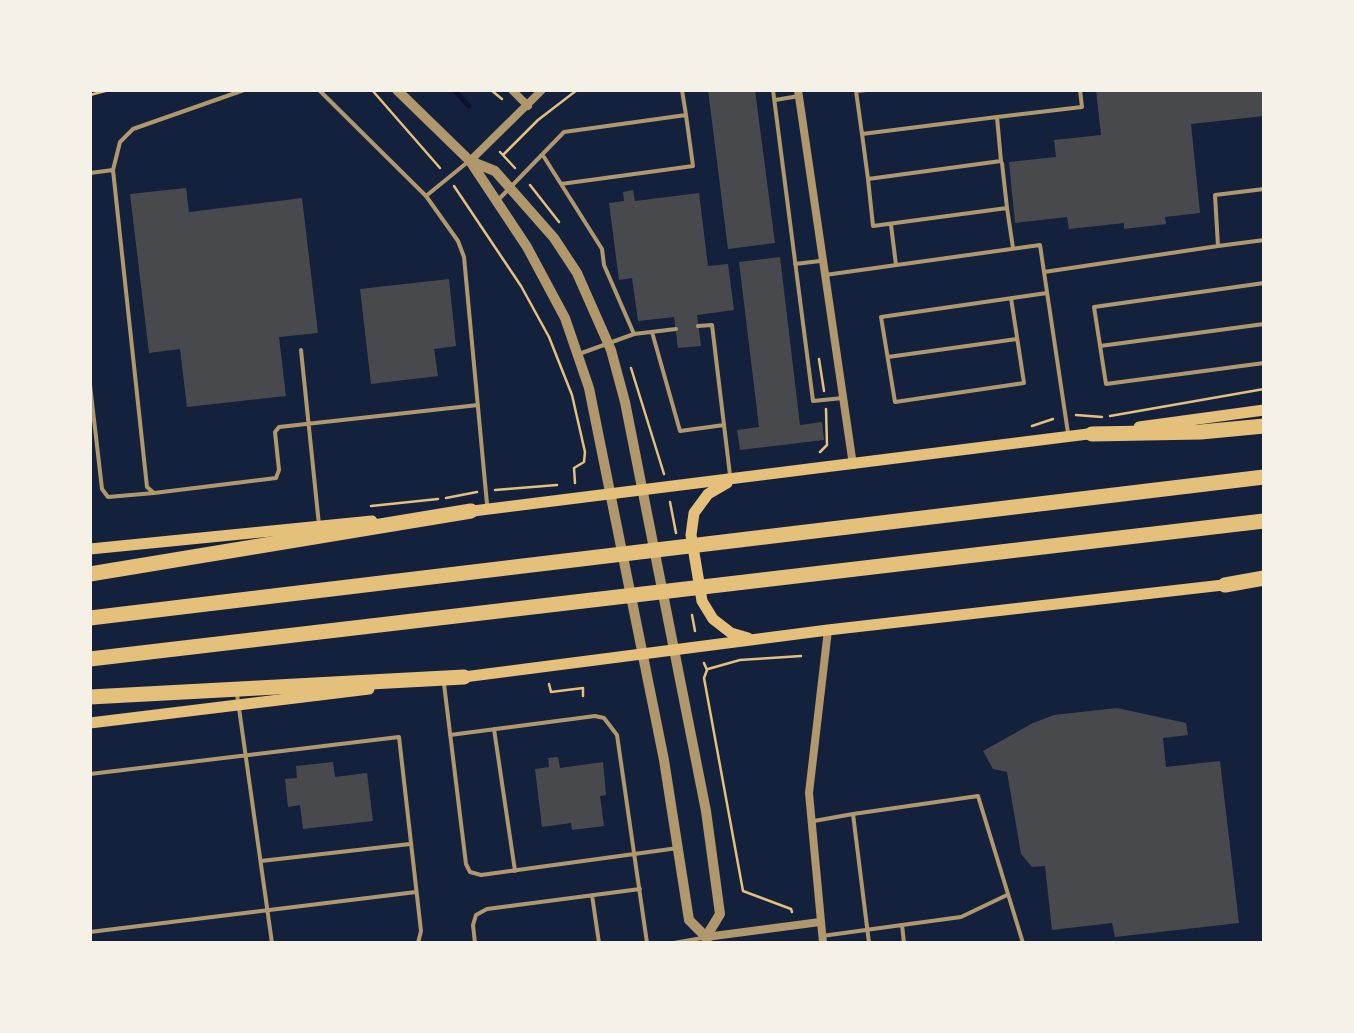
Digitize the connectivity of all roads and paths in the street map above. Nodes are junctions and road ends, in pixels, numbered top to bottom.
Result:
1 (109, 90) edge
2 (244, 90) edge
3 (319, 90) edge
4 (372, 90) edge
5 (397, 90) edge
6 (512, 90) edge
7 (542, 90) edge
8 (577, 90) edge
9 (682, 90) edge
10 (773, 90) edge
11 (867, 90) edge
12 (1080, 90) edge
13 (856, 91) edge
14 (799, 93) edge
15 (90, 95) edge
16 (774, 100) junction
17 (528, 106) junction
18 (686, 114) junction
19 (996, 117) junction
20 (862, 134) junction
21 (502, 155) dead end
22 (543, 156) junction
23 (470, 161) junction
24 (1002, 161) junction
25 (113, 170) junction
26 (90, 173) edge
27 (448, 178) junction
28 (868, 179) junction
29 (561, 184) junction
30 (511, 188) junction
31 (1264, 189) edge
32 (426, 196) junction
33 (497, 202) junction
34 (1007, 208) junction
35 (890, 224) junction
36 (1264, 240) edge
37 (1218, 246) junction
38 (1013, 248) junction
39 (823, 260) junction
40 (795, 264) junction
41 (896, 265) junction
42 (1044, 272) junction
43 (825, 275) junction
44 (1264, 284) edge
45 (1047, 293) junction
46 (1011, 298) junction
47 (1264, 324) edge
48 (698, 326) dead end
49 (676, 329) dead end
50 (652, 332) junction
51 (634, 334) junction
52 (1018, 339) junction
53 (608, 344) junction
54 (1100, 346) junction
55 (301, 350) dead end
56 (577, 355) junction
57 (888, 357) junction
58 (1264, 363) edge
59 (90, 385) edge
60 (843, 398) junction
61 (478, 405) junction
62 (1264, 410) edge
63 (308, 424) junction
64 (724, 425) junction
65 (1264, 426) edge
66 (1092, 434) junction
67 (1069, 438) junction
68 (853, 465) junction
69 (1264, 477) edge
70 (733, 479) junction
71 (576, 483) dead end
72 (560, 485) dead end
73 (643, 490) junction
74 (486, 491) junction
75 (154, 493) junction
76 (609, 494) junction
77 (372, 506) dead end
78 (479, 510) junction
79 (1264, 521) edge
80 (320, 530) junction
81 (90, 548) edge
82 (90, 574) edge
83 (1264, 579) edge
84 (1225, 584) joint
85 (90, 618) edge
86 (828, 630) junction
87 (756, 640) junction
88 (672, 652) junction
89 (642, 656) junction
90 (801, 656) dead end
91 (90, 659) edge
92 (464, 677) junction
93 (444, 680) junction
94 (549, 684) dead end
95 (583, 696) dead end
96 (90, 697) edge
97 (238, 697) junction
98 (90, 723) edge
99 (494, 729) junction
100 (450, 735) junction
101 (247, 756) junction
102 (90, 774) edge
103 (853, 814) junction
104 (812, 821) junction
105 (411, 844) junction
106 (678, 848) junction
107 (636, 854) junction
108 (261, 862) junction
109 (515, 870) junction
110 (640, 889) junction
111 (416, 892) junction
112 (1009, 894) junction
113 (592, 895) junction
114 (268, 911) junction
115 (820, 922) junction
116 (902, 924) junction
117 (795, 925) junction
118 (868, 930) junction
119 (90, 932) edge
120 (707, 940) edge
121 (822, 940) edge
122 (272, 943) edge
123 (418, 943) edge
124 (475, 943) edge
125 (599, 943) edge
126 (648, 943) edge
127 (674, 943) edge
128 (869, 943) edge
129 (904, 943) edge
130 (1023, 943) edge

1 - 15 path
2 - 25 lane
3 - 32 lane
4 - 27 path
5 - 23 street
6 - 17 street
7 - 17 street
8 - 21 path
9 - 18 lane
10 - 16 lane
11 - 13 lane
12 - 19 lane
13 - 20 lane
14 - 16 lane
14 - 39 street
16 - 40 lane
17 - 23 street
18 - 22 lane
18 - 29 lane
19 - 20 lane
19 - 24 lane
20 - 28 lane
22 - 29 lane
22 - 30 lane
23 - 27 lane
23 - 30 street
23 - 33 street
24 - 28 lane
24 - 34 lane
25 - 26 lane
25 - 75 lane
27 - 32 lane
27 - 71 path
28 - 35 lane
29 - 51 lane
30 - 33 lane
30 - 53 street
31 - 37 lane
32 - 61 lane
33 - 56 street
34 - 35 lane
34 - 38 lane
35 - 41 lane
36 - 37 lane
37 - 42 lane
38 - 41 lane
38 - 42 lane
39 - 40 lane
39 - 43 street
40 - 60 lane
41 - 43 lane
42 - 45 lane
43 - 60 street
44 - 54 lane
45 - 46 lane
45 - 67 lane
46 - 52 lane
46 - 57 lane
47 - 54 lane
48 - 64 lane
49 - 50 lane
50 - 51 lane
50 - 64 lane
51 - 53 lane
52 - 57 lane
52 - 57 lane
53 - 56 lane
53 - 73 street
54 - 58 lane
55 - 63 lane
56 - 76 street
59 - 75 lane
60 - 68 street
61 - 63 lane
61 - 74 lane
62 - 66 main road
63 - 75 lane
63 - 80 lane
64 - 70 lane
65 - 66 highway
66 - 67 main road
67 - 68 main road
68 - 70 main road
69 - 85 highway
70 - 73 main road
70 - 87 main road
72 - 74 path
73 - 76 main road
73 - 88 street
74 - 77 path
74 - 78 lane
76 - 78 main road
76 - 89 street
78 - 80 highway
79 - 91 highway
80 - 81 main road
80 - 82 highway
83 - 84 highway
84 - 86 main road
86 - 87 main road
86 - 104 street
87 - 88 main road
88 - 89 main road
88 - 120 street
89 - 92 main road
89 - 106 street
90 - 117 path
92 - 93 main road
92 - 97 highway
93 - 97 main road
93 - 100 lane
94 - 95 path
96 - 97 highway
97 - 98 main road
97 - 101 lane
99 - 100 lane
99 - 107 lane
99 - 109 lane
100 - 109 lane
101 - 102 lane
101 - 105 lane
101 - 108 lane
103 - 104 lane
103 - 112 lane
103 - 118 lane
104 - 115 street
105 - 108 lane
105 - 111 lane
106 - 107 lane
106 - 120 street
107 - 109 lane
107 - 110 lane
108 - 114 lane
110 - 113 lane
110 - 126 lane
111 - 114 lane
111 - 123 lane
112 - 116 lane
112 - 130 lane
113 - 124 lane
113 - 125 lane
114 - 119 lane
114 - 122 lane
115 - 117 street
115 - 121 street
116 - 118 lane
116 - 129 lane
117 - 120 street
118 - 121 lane
118 - 128 lane
120 - 127 lane

